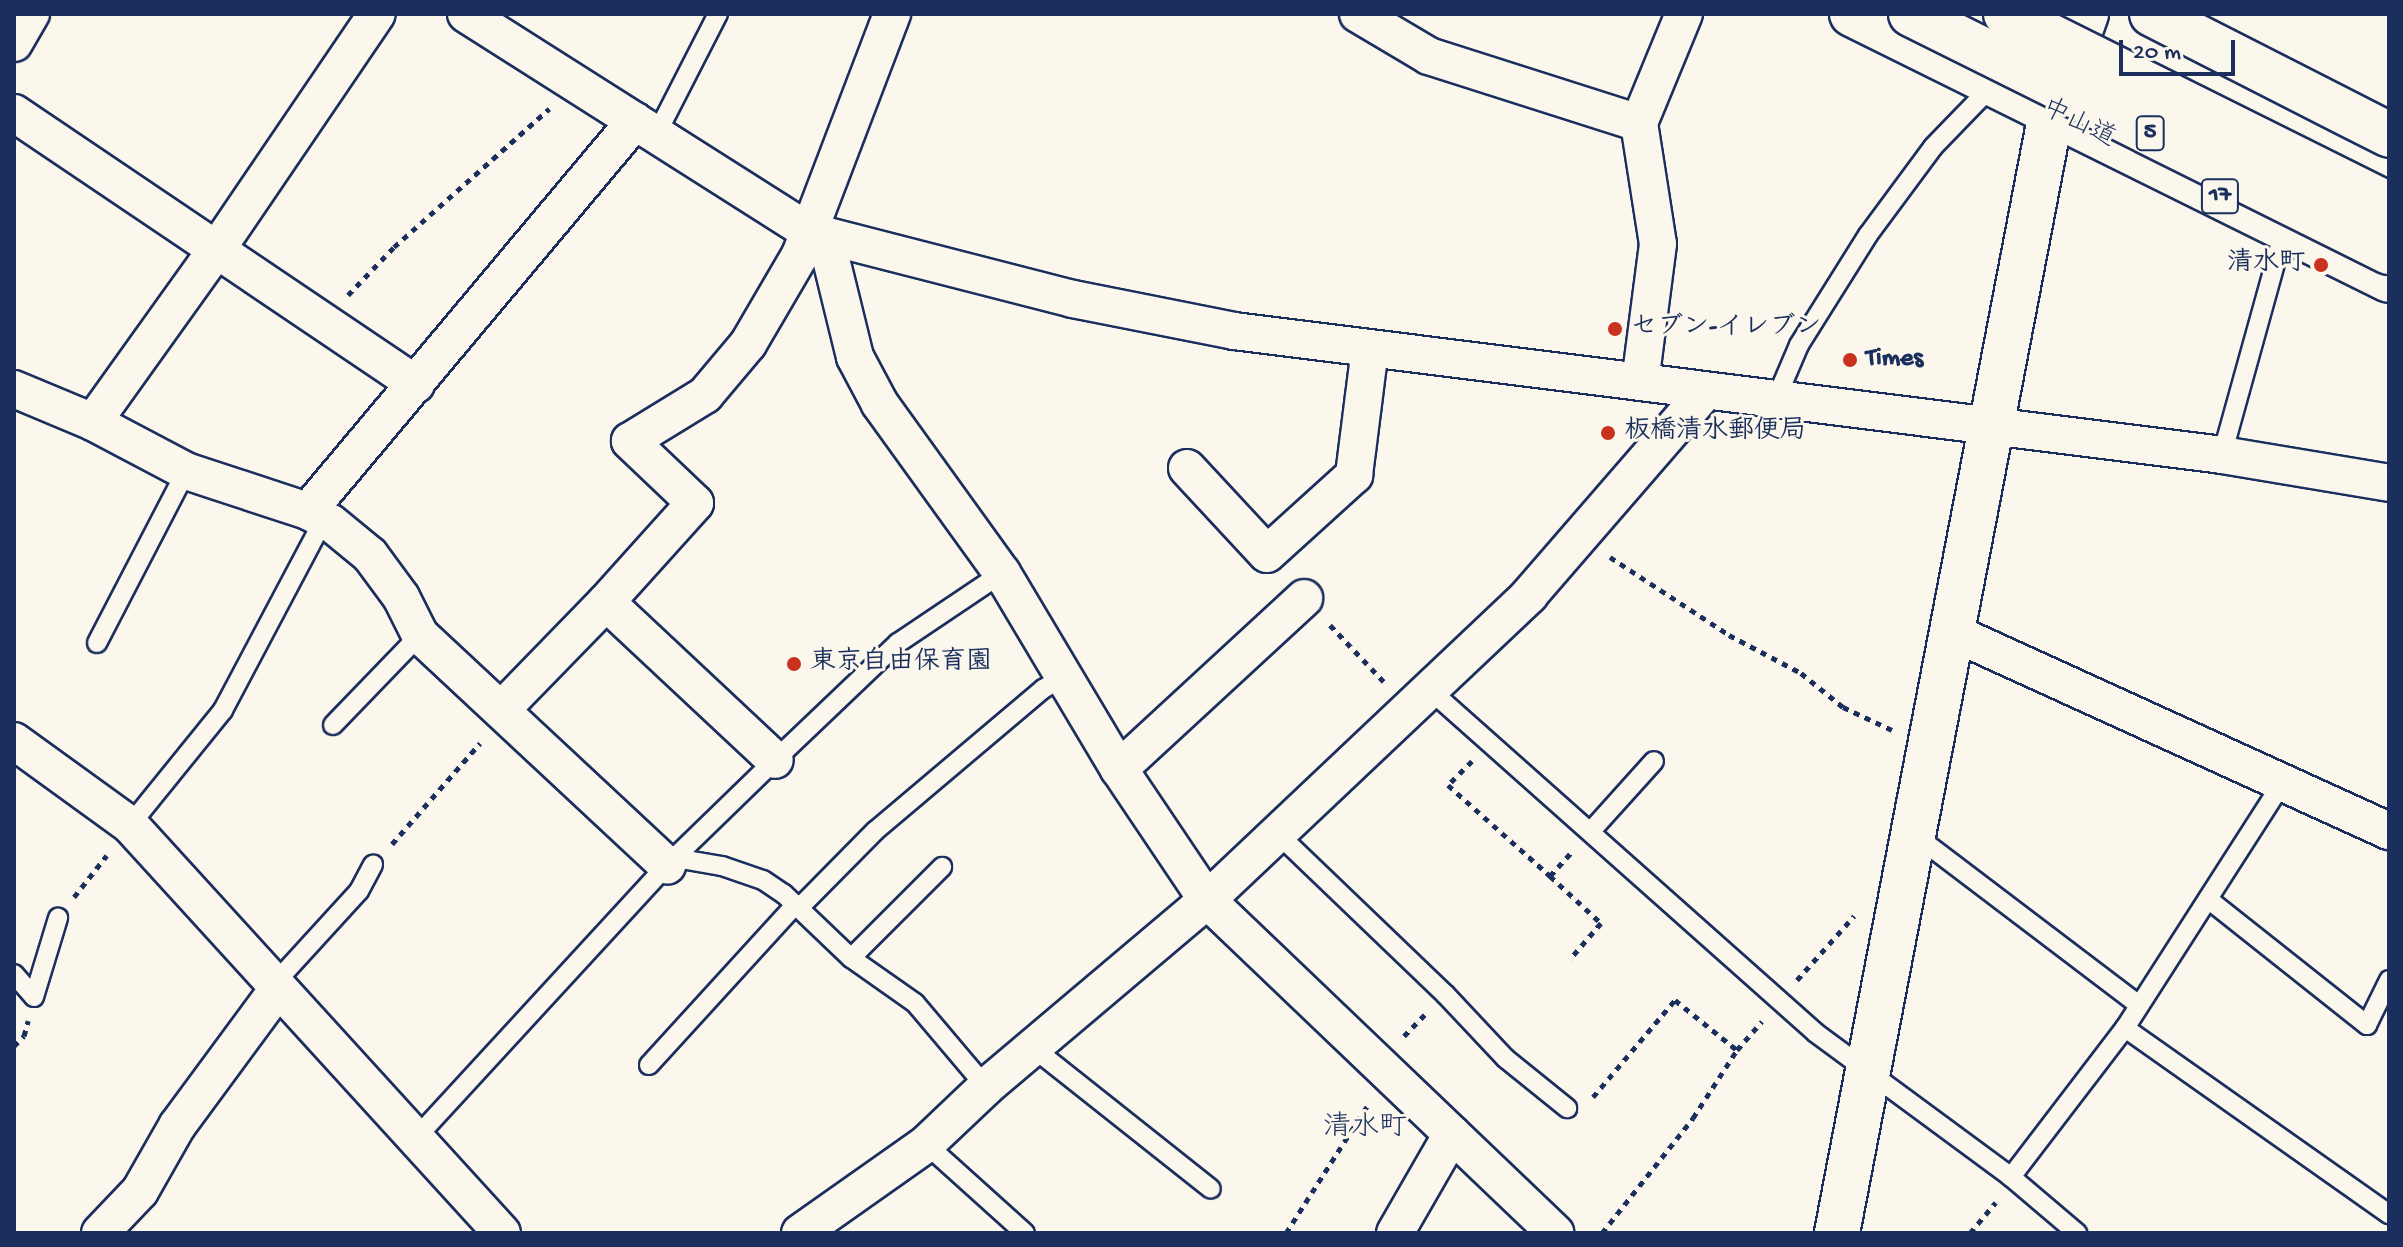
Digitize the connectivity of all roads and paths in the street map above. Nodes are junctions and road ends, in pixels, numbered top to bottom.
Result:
1 (377, 14) edge
2 (466, 14) edge
3 (718, 14) edge
4 (892, 14) edge
5 (1358, 14) edge
6 (1684, 14) edge
7 (1852, 14) edge
8 (1911, 14) edge
9 (2006, 14) edge
10 (2041, 14) edge
11 (2152, 14) edge
12 (2182, 14) edge
13 (2195, 14) edge
14 (2077, 36) edge
15 (577, 84) junction
16 (1994, 84) junction
17 (14, 113) edge
18 (2051, 113) junction
19 (2389, 116) edge
20 (1639, 123) junction
21 (2389, 123) edge
22 (645, 128) junction
23 (2389, 135) edge
24 (2389, 205) edge
25 (2389, 225) edge
26 (2285, 228) junction
27 (808, 231) junction
28 (217, 249) junction
29 (2389, 252) edge
30 (2389, 280) edge
31 (324, 321) junction
32 (1370, 349) junction
33 (1640, 382) junction
34 (416, 384) junction
35 (14, 389) edge
36 (1706, 391) junction
37 (1776, 399) junction
38 (93, 422) junction
39 (1992, 427) junction
40 (2222, 455) junction
41 (1187, 468) dead end
42 (186, 471) junction
43 (2389, 483) edge
44 (316, 515) junction
45 (1581, 536) junction
46 (1002, 573) junction
47 (1304, 598) joint
48 (606, 602) junction
49 (1952, 632) junction
50 (420, 635) junction
51 (97, 643) dead end
52 (1064, 677) junction
53 (1420, 699) junction
54 (505, 710) junction
55 (333, 725) dead end
56 (14, 741) edge
57 (1489, 744) junction
58 (1931, 749) junction
59 (775, 760) junction
60 (1654, 761) dead end
61 (1119, 769) junction
62 (2283, 782) junction
63 (130, 825) junction
64 (1591, 831) junction
65 (2389, 831) edge
66 (1277, 833) junction
67 (1912, 833) junction
68 (671, 861) junction
69 (373, 865) joint
70 (942, 867) dead end
71 (1550, 876) junction
72 (2208, 899) junction
73 (1207, 900) junction
74 (798, 906) junction
75 (1854, 915) dead end
76 (58, 918) joint
77 (851, 958) junction
78 (1570, 959) dead end
79 (14, 974) edge
80 (2389, 980) edge
81 (276, 987) junction
82 (1445, 994) junction
83 (1781, 999) junction
84 (2139, 1005) junction
85 (2125, 1028) junction
86 (1032, 1047) junction
87 (1737, 1050) junction
88 (649, 1065) dead end
89 (1382, 1071) junction
90 (1869, 1071) junction
91 (986, 1087) junction
92 (1567, 1108) joint
93 (1452, 1134) junction
94 (415, 1139) junction
95 (926, 1144) junction
96 (2011, 1177) junction
97 (1211, 1189) dead end
98 (2389, 1214) edge
99 (100, 1233) edge
100 (502, 1233) edge
101 (800, 1233) edge
102 (1025, 1233) edge
103 (1286, 1233) edge
104 (1395, 1233) edge
105 (1555, 1233) edge
106 (1602, 1233) edge
107 (1837, 1233) edge
108 (1970, 1233) edge
109 (2077, 1233) edge

1 - 28 street
2 - 15 street
3 - 22 lane
4 - 27 street
5 - 20 street
6 - 20 street
7 - 16 main road, 中山道 / 17
8 - 29 main road, 5, bridge
9 - 24 main road, 5, bridge
10 - 14 main road
11 - 23 main road
12 - 21 main road
13 - 19 main road
14 - 18 main road
14 - 25 main road
15 - 22 street
15 - 31 path
16 - 18 main road, 中山道 / 17
16 - 37 lane
17 - 28 street
18 - 26 main road, 中山道 / 17
18 - 39 main road
20 - 33 street
22 - 27 street
22 - 34 street
26 - 30 main road, 中山道 / 17
26 - 40 lane
27 - 32 street
27 - 46 street
27 - 48 street
28 - 31 street
28 - 38 street
31 - 34 street
32 - 33 street
32 - 41 street
33 - 36 street
34 - 44 street
35 - 38 street
36 - 37 street
36 - 45 street
37 - 39 street
38 - 42 street
39 - 40 street
39 - 49 main road
40 - 43 street
42 - 44 street
42 - 51 lane
44 - 50 street
44 - 63 lane
45 - 53 street
45 - 58 path
46 - 52 street
46 - 59 lane
47 - 53 path
47 - 61 street
48 - 54 street
48 - 59 street
49 - 58 main road
49 - 62 street
50 - 54 street
50 - 55 lane
52 - 61 street
52 - 74 lane
53 - 57 lane
53 - 66 street
54 - 68 street
54 - 69 path
56 - 63 street
57 - 64 lane
57 - 71 path
58 - 67 main road
59 - 68 lane
60 - 64 lane
61 - 73 street
62 - 65 street
62 - 72 lane
63 - 76 path
63 - 81 street
64 - 71 path
64 - 83 lane
66 - 73 street
66 - 82 lane
67 - 84 lane
67 - 90 main road
68 - 74 lane
68 - 94 lane
69 - 81 lane
70 - 77 lane
71 - 78 path
72 - 80 lane
72 - 84 lane
73 - 86 street
73 - 89 street
74 - 77 lane
74 - 88 lane
75 - 83 path
76 - 79 lane
77 - 91 lane
81 - 94 street
81 - 99 street
82 - 89 path
82 - 92 lane
83 - 87 path
83 - 90 lane
84 - 85 lane
85 - 96 lane
85 - 98 lane
86 - 91 street
86 - 97 lane
87 - 92 path
87 - 106 path
89 - 93 street
89 - 103 path
90 - 96 lane
90 - 107 main road
91 - 95 street
93 - 104 street
93 - 105 street
94 - 100 street
95 - 101 street
95 - 102 lane
96 - 108 path
96 - 109 lane

